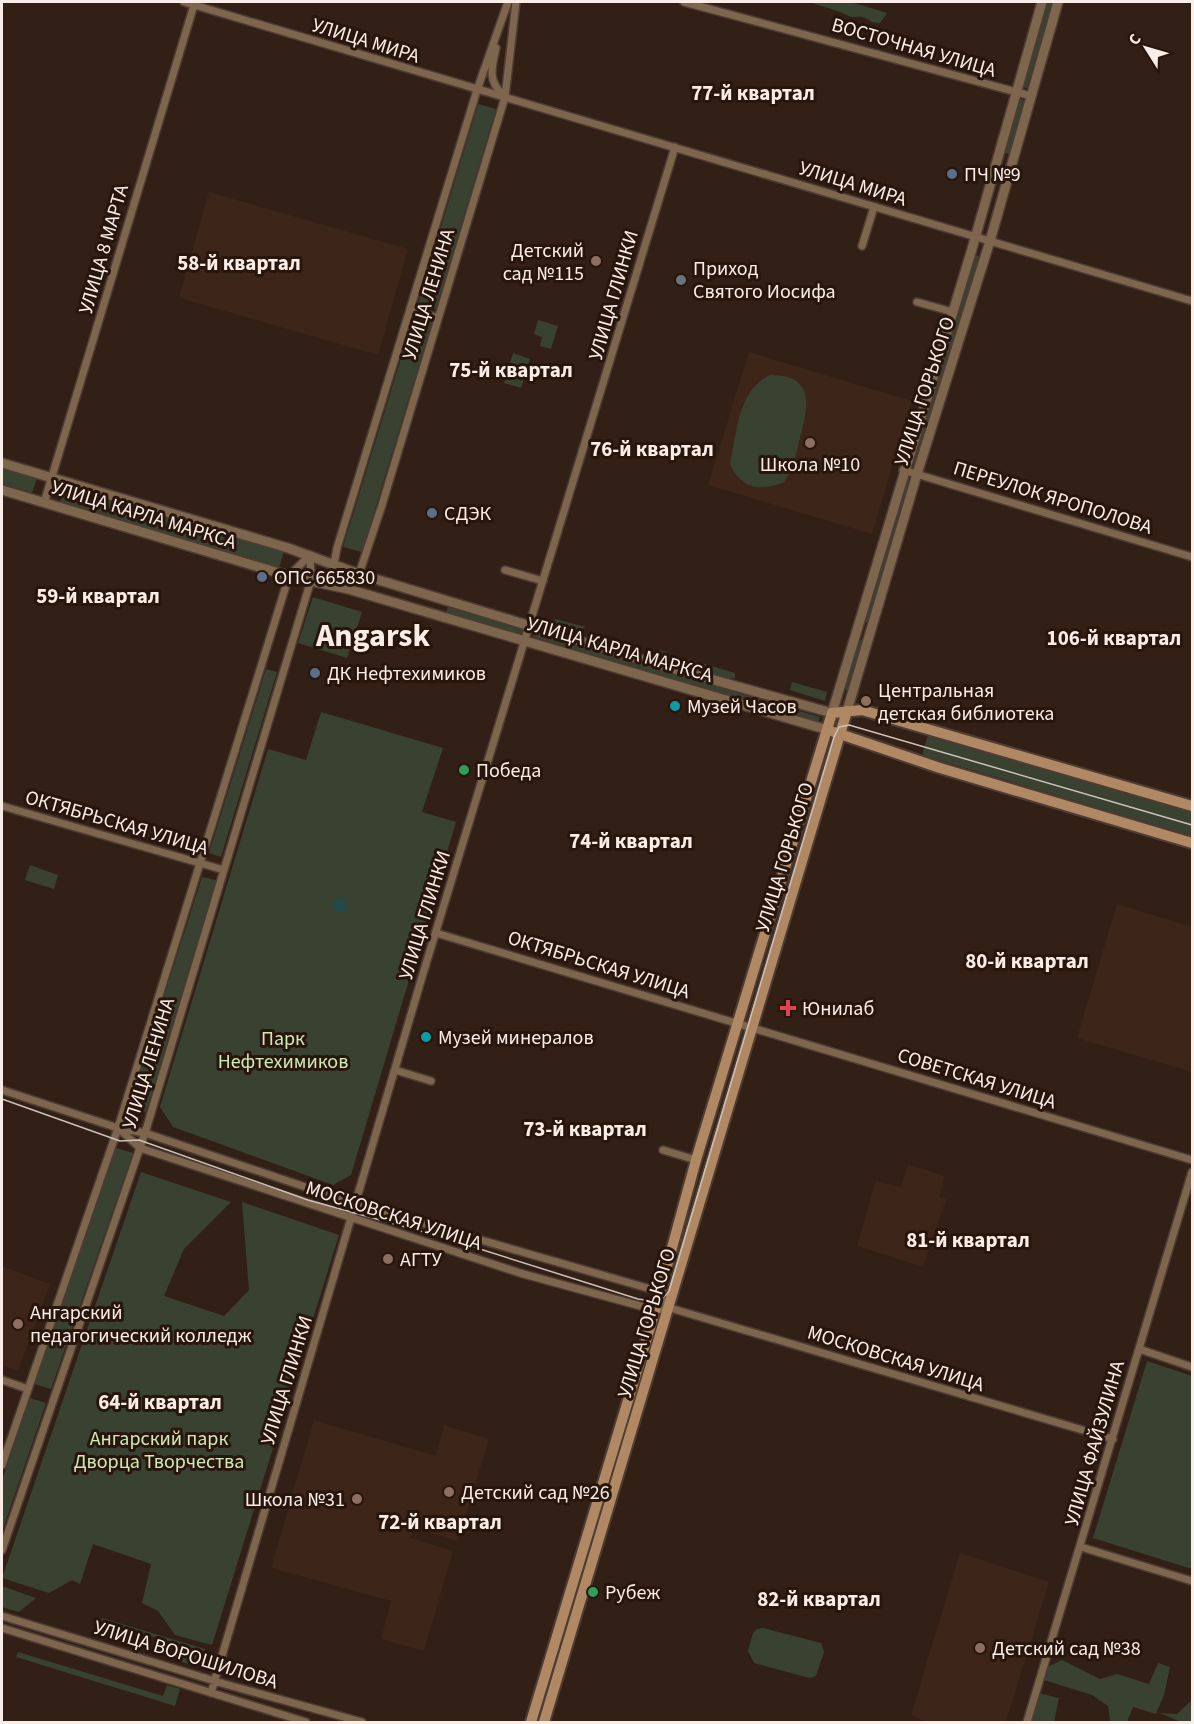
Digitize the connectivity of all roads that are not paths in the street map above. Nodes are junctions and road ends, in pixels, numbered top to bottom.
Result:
1 (184, 2) edge
2 (508, 2) edge
3 (516, 2) edge
4 (684, 2) edge
5 (1042, 2) edge
6 (1058, 2) edge
7 (194, 5) junction
8 (501, 24) junction
9 (477, 90) junction
10 (1016, 92) junction
11 (1031, 96) junction
12 (505, 97) junction
13 (675, 147) junction
14 (874, 207) junction
15 (975, 237) junction
16 (990, 241) junction
17 (862, 246) dead end
18 (1192, 301) edge
19 (917, 302) dead end
20 (411, 309) junction
21 (953, 312) junction
22 (438, 318) junction
23 (2, 463) edge
24 (903, 470) junction
25 (917, 474) junction
26 (52, 478) junction
27 (2, 490) edge
28 (44, 503) junction
29 (310, 555) junction
30 (1192, 557) edge
31 (334, 564) junction
32 (505, 570) dead end
33 (359, 574) junction
34 (289, 576) junction
35 (311, 580) junction
36 (543, 581) junction
37 (336, 586) junction
38 (348, 589) junction
39 (530, 625) junction
40 (857, 632) junction
41 (870, 636) junction
42 (525, 641) junction
43 (847, 711) junction
44 (832, 713) junction
45 (828, 730) junction
46 (840, 736) junction
47 (2, 806) edge
48 (1192, 806) edge
49 (1192, 843) edge
50 (201, 863) junction
51 (224, 870) junction
52 (436, 933) junction
53 (739, 1023) junction
54 (752, 1027) junction
55 (396, 1070) junction
56 (430, 1081) dead end
57 (2, 1090) edge
58 (118, 1128) junction
59 (145, 1133) junction
60 (140, 1148) junction
61 (663, 1150) dead end
62 (696, 1160) junction
63 (1192, 1160) edge
64 (1192, 1172) edge
65 (356, 1204) junction
66 (351, 1219) junction
67 (660, 1294) junction
68 (670, 1308) junction
69 (655, 1310) junction
70 (1139, 1349) junction
71 (1192, 1367) edge
72 (2, 1380) edge
73 (28, 1389) junction
74 (1113, 1439) junction
75 (2, 1465) edge
76 (1081, 1547) junction
77 (2, 1550) edge
78 (1192, 1581) edge
79 (2, 1616) edge
80 (2, 1628) edge
81 (215, 1680) junction
82 (211, 1693) junction
83 (306, 1722) edge
84 (362, 1722) edge
85 (531, 1722) edge
86 (544, 1722) edge
87 (1027, 1722) edge

1 - 7 street, УЛИЦА МИРА
2 - 8 street, УЛИЦА ЛЕНИНА
3 - 12 street, УЛИЦА ЛЕНИНА
4 - 10 street, ВОСТОЧНАЯ УЛИЦА
5 - 10 street, УЛИЦА ГОРЬКОГО
6 - 11 street, УЛИЦА ГОРЬКОГО
7 - 9 street, УЛИЦА МИРА
7 - 26 street, УЛИЦА 8 МАРТА
8 - 9 street, УЛИЦА ЛЕНИНА
8 - 12 street
9 - 12 street, УЛИЦА МИРА
9 - 20 street, УЛИЦА ЛЕНИНА
10 - 11 street, ВОСТОЧНАЯ УЛИЦА
10 - 15 street, УЛИЦА ГОРЬКОГО
11 - 16 street, УЛИЦА ГОРЬКОГО
12 - 13 street, УЛИЦА МИРА
12 - 22 street, УЛИЦА ЛЕНИНА
13 - 14 street, УЛИЦА МИРА
13 - 36 street, УЛИЦА ГЛИНКИ
14 - 15 street, УЛИЦА МИРА
14 - 17 street
15 - 16 street, УЛИЦА МИРА
15 - 21 street, УЛИЦА ГОРЬКОГО
16 - 18 street, УЛИЦА МИРА
16 - 25 street, УЛИЦА ГОРЬКОГО
19 - 21 street
20 - 22 street
20 - 31 street, УЛИЦА ЛЕНИНА
21 - 24 street, УЛИЦА ГОРЬКОГО
22 - 33 street, УЛИЦА ЛЕНИНА
23 - 26 street, УЛИЦА КАРЛА МАРКСА
24 - 25 street, ПЕРЕУЛОК ЯРОПОЛОВА
24 - 40 street, УЛИЦА ГОРЬКОГО
25 - 30 street, ПЕРЕУЛОК ЯРОПОЛОВА
25 - 41 street, УЛИЦА ГОРЬКОГО
26 - 28 street, УЛИЦА 8 МАРТА
26 - 29 street, УЛИЦА КАРЛА МАРКСА
27 - 28 street, УЛИЦА КАРЛА МАРКСА
28 - 34 street, УЛИЦА КАРЛА МАРКСА
29 - 31 street, УЛИЦА КАРЛА МАРКСА
29 - 34 street, УЛИЦА ЛЕНИНА
29 - 35 street
31 - 33 street, УЛИЦА КАРЛА МАРКСА
31 - 37 street, УЛИЦА ЛЕНИНА
32 - 36 street
33 - 38 street, УЛИЦА ЛЕНИНА
33 - 39 street, УЛИЦА КАРЛА МАРКСА
34 - 35 street, УЛИЦА КАРЛА МАРКСА
34 - 50 street, УЛИЦА ЛЕНИНА
35 - 37 street, УЛИЦА КАРЛА МАРКСА
35 - 51 street, УЛИЦА ЛЕНИНА
36 - 39 street, УЛИЦА ГЛИНКИ
37 - 38 street, УЛИЦА КАРЛА МАРКСА
38 - 42 street, УЛИЦА КАРЛА МАРКСА
39 - 42 street, УЛИЦА ГЛИНКИ
39 - 44 street, УЛИЦА КАРЛА МАРКСА
40 - 41 street
40 - 44 street, УЛИЦА ГОРЬКОГО
41 - 43 street, УЛИЦА ГОРЬКОГО
42 - 45 street, УЛИЦА КАРЛА МАРКСА
42 - 52 street, УЛИЦА ГЛИНКИ
43 - 44 main road, УЛИЦА КАРЛА МАРКСА
43 - 46 main road, УЛИЦА ГОРЬКОГО
43 - 48 main road, УЛИЦА КАРЛА МАРКСА
44 - 45 main road, УЛИЦА ГОРЬКОГО
45 - 46 main road, УЛИЦА КАРЛА МАРКСА
45 - 53 main road, УЛИЦА ГОРЬКОГО
46 - 49 main road, УЛИЦА КАРЛА МАРКСА
46 - 54 main road, УЛИЦА ГОРЬКОГО
47 - 50 street, ОКТЯБРЬСКАЯ УЛИЦА
50 - 51 street, ОКТЯБРЬСКАЯ УЛИЦА
50 - 58 street, УЛИЦА ЛЕНИНА
51 - 59 street, УЛИЦА ЛЕНИНА
52 - 53 street, ОКТЯБРЬСКАЯ УЛИЦА
52 - 55 street, УЛИЦА ГЛИНКИ
53 - 54 street, ОКТЯБРЬСКАЯ УЛИЦА
53 - 62 main road, УЛИЦА ГОРЬКОГО
54 - 63 street, СОВЕТСКАЯ УЛИЦА
54 - 68 main road, УЛИЦА ГОРЬКОГО
55 - 56 street
55 - 65 street, УЛИЦА ГЛИНКИ
57 - 58 street, МОСКОВСКАЯ УЛИЦА
58 - 59 street, МОСКОВСКАЯ УЛИЦА
58 - 60 street, МОСКОВСКАЯ УЛИЦА
58 - 73 street, УЛИЦА ЛЕНИНА
59 - 60 street, УЛИЦА ЛЕНИНА
59 - 65 street, МОСКОВСКАЯ УЛИЦА
60 - 66 street, МОСКОВСКАЯ УЛИЦА
60 - 77 street, УЛИЦА ЛЕНИНА
61 - 62 street
62 - 67 main road, УЛИЦА ГОРЬКОГО
64 - 70 street, УЛИЦА ФАЙЗУЛИНА
65 - 66 street, УЛИЦА ГЛИНКИ
65 - 67 street, МОСКОВСКАЯ УЛИЦА
66 - 69 street, МОСКОВСКАЯ УЛИЦА
66 - 81 street, УЛИЦА ГЛИНКИ
67 - 68 street
67 - 69 main road, УЛИЦА ГОРЬКОГО
68 - 69 street, МОСКОВСКАЯ УЛИЦА
68 - 74 street, МОСКОВСКАЯ УЛИЦА
68 - 86 main road, УЛИЦА ГОРЬКОГО
69 - 85 main road, УЛИЦА ГОРЬКОГО
70 - 71 street
70 - 74 street, УЛИЦА ФАЙЗУЛИНА
72 - 73 street
73 - 75 street, УЛИЦА ЛЕНИНА
74 - 76 street, УЛИЦА ФАЙЗУЛИНА
76 - 78 street
76 - 87 street, УЛИЦА ФАЙЗУЛИНА
79 - 81 street, УЛИЦА ВОРОШИЛОВА
80 - 82 street, УЛИЦА ВОРОШИЛОВА
81 - 82 street, УЛИЦА ГЛИНКИ
81 - 84 street, УЛИЦА ВОРОШИЛОВА
82 - 83 street, УЛИЦА ВОРОШИЛОВА

